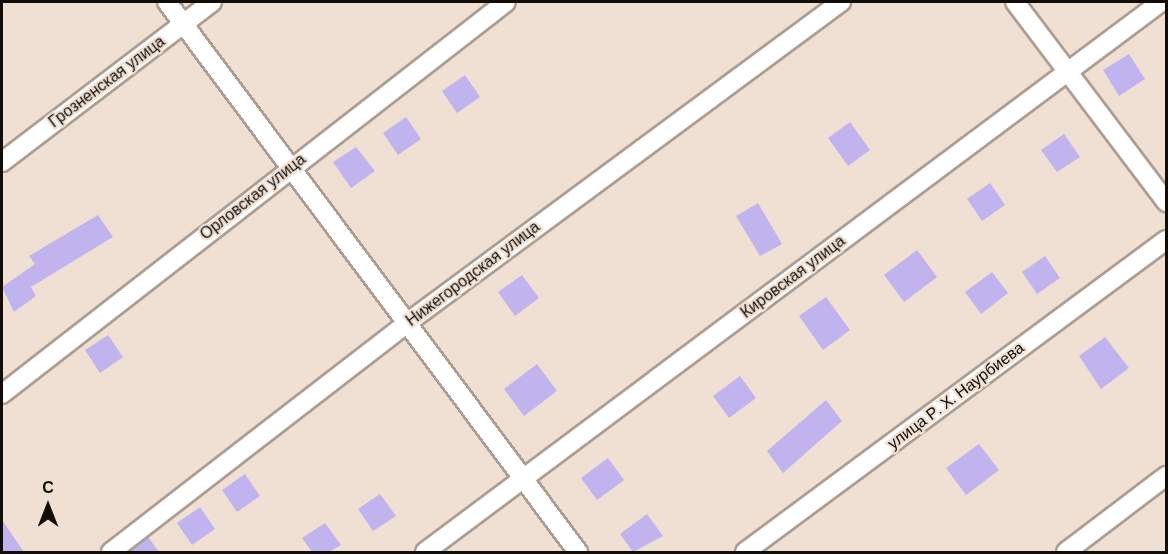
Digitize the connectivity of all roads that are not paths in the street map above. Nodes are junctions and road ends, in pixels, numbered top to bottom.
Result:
1 (167, 2) edge
2 (212, 2) edge
3 (506, 2) edge
4 (841, 2) edge
5 (1015, 2) edge
6 (1161, 2) edge
7 (183, 23) junction
8 (1068, 71) junction
9 (2, 162) edge
10 (290, 166) junction
11 (1167, 202) edge
12 (1167, 240) edge
13 (407, 323) junction
14 (2, 394) edge
15 (1167, 476) edge
16 (523, 479) junction
17 (111, 552) edge
18 (425, 552) edge
19 (578, 552) edge
20 (745, 552) edge
21 (1066, 552) edge

1 - 7 street
2 - 7 street, Грозненская улица
3 - 10 street, Орловская улица
4 - 13 street, Нижегородская улица
5 - 8 street
6 - 8 street, Кировская улица
7 - 9 street, Грозненская улица
7 - 10 street
8 - 11 street
8 - 16 street, Кировская улица
10 - 13 street
10 - 14 street, Орловская улица
12 - 20 street, улица Р. Х. Наурбиева
13 - 16 street
13 - 17 street, Нижегородская улица
15 - 21 street
16 - 18 street, Кировская улица
16 - 19 street

